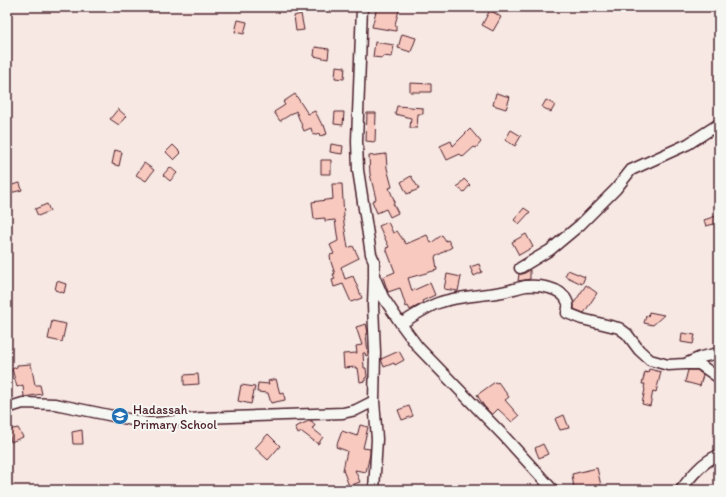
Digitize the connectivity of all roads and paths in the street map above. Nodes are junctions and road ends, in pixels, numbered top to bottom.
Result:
1 (362, 7) edge
2 (719, 124) edge
3 (520, 268) dead end
4 (374, 276) junction
5 (401, 324) junction
6 (719, 353) edge
7 (684, 364) junction
8 (719, 378) edge
9 (374, 400) junction
10 (7, 408) edge
11 (719, 456) edge
12 (374, 490) edge
13 (553, 490) edge
14 (681, 490) edge

1 - 4 street
2 - 3 street
4 - 5 street
4 - 9 street
5 - 7 street
5 - 13 street
6 - 7 street
7 - 8 street
9 - 10 street
9 - 12 street
11 - 14 street

